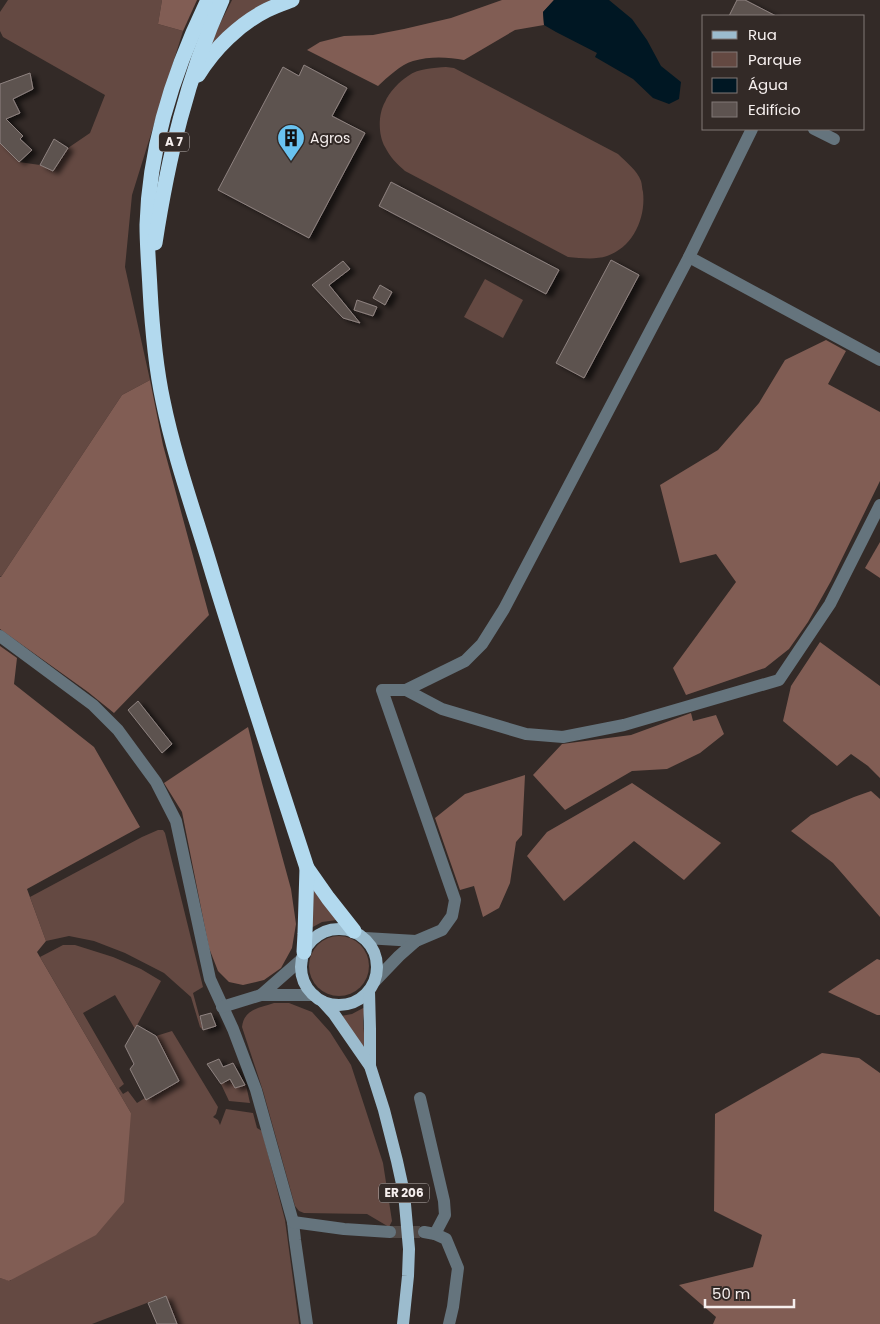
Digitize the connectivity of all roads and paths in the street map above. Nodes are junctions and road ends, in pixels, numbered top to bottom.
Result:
1 (222, 0) edge
2 (292, 0) edge
3 (206, 2) edge
4 (188, 91) junction
5 (752, 130) edge
6 (816, 130) edge
7 (834, 139) dead end
8 (689, 257) junction
9 (150, 289) junction
10 (880, 360) edge
11 (880, 505) edge
12 (0, 636) edge
13 (406, 690) junction
14 (307, 868) junction
15 (360, 935) junction
16 (416, 941) junction
17 (303, 956) junction
18 (372, 986) junction
19 (261, 995) junction
20 (318, 998) junction
21 (222, 1007) junction
22 (370, 1066) junction
23 (420, 1098) dead end
24 (293, 1222) junction
25 (390, 1232) tunnel mouth
26 (307, 1324) edge
27 (403, 1324) edge
28 (449, 1324) edge

1 - 4 highway, A 7
2 - 4 highway
3 - 9 highway, A 7
4 - 9 highway, A 7
5 - 8 street
6 - 7 street
8 - 10 street
8 - 13 street
9 - 14 highway
11 - 13 street
12 - 21 street
13 - 16 street
14 - 15 highway
14 - 17 highway
15 - 16 street
15 - 17 main road
15 - 18 main road
16 - 18 street
17 - 19 street
17 - 20 main road
18 - 20 main road
18 - 22 main road
19 - 20 street
19 - 21 street
20 - 22 main road
21 - 24 street
22 - 27 main road, ER 206
23 - 28 street
24 - 25 street
24 - 26 street

